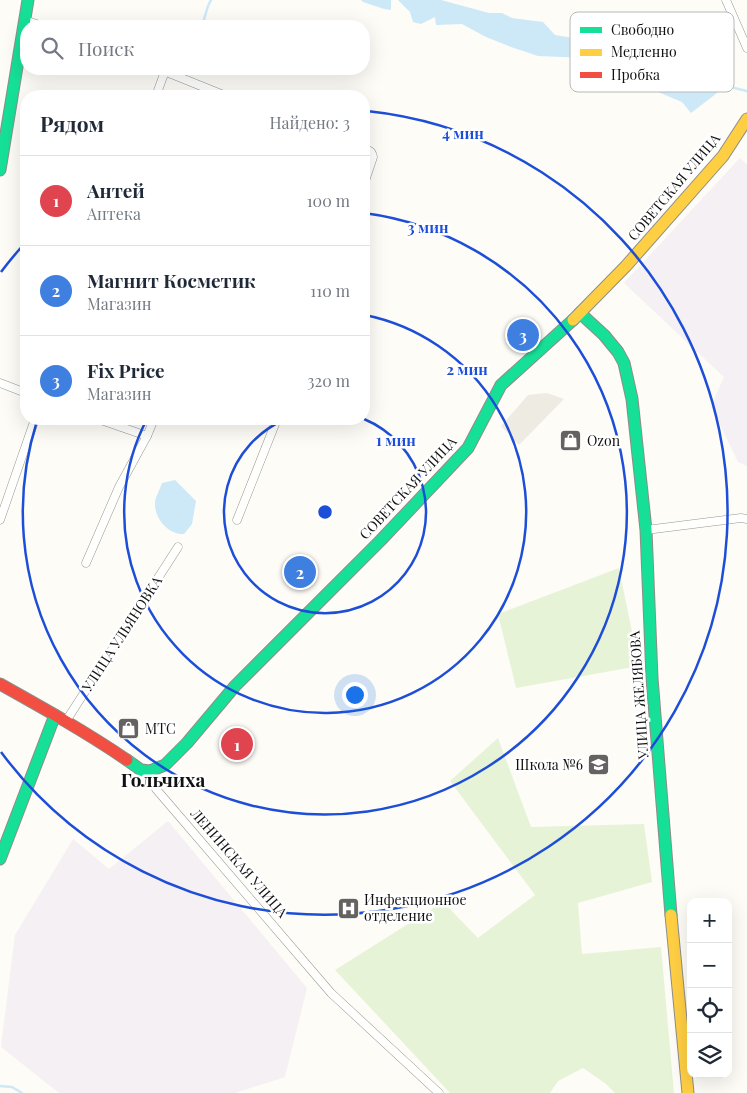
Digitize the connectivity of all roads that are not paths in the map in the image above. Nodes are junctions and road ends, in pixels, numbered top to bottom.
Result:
1 (28, 0) edge
2 (726, 0) edge
3 (731, 12) edge
4 (734, 18) edge
5 (26, 20) edge
6 (747, 48) edge
7 (20, 55) edge
8 (161, 75) edge
9 (174, 75) edge
10 (157, 90) edge
11 (211, 90) edge
12 (747, 119) edge
13 (370, 151) edge
14 (370, 168) edge
15 (0, 170) edge
16 (580, 313) junction
17 (0, 383) edge
18 (20, 391) edge
19 (33, 425) edge
20 (115, 425) edge
21 (152, 425) edge
22 (275, 425) edge
23 (147, 436) junction
24 (747, 519) edge
25 (0, 520) edge
26 (237, 520) dead end
27 (646, 530) junction
28 (178, 547) dead end
29 (86, 562) dead end
30 (0, 684) edge
31 (55, 714) junction
32 (66, 720) junction
33 (150, 770) junction
34 (0, 858) edge
35 (439, 1093) edge
36 (688, 1093) edge

1 - 5 street
2 - 3 street
4 - 6 street
7 - 15 street
8 - 10 street
9 - 11 street
12 - 16 street, СОВЕТСКАЯ УЛИЦА
13 - 14 street
16 - 27 street, УЛИЦА ЖЕЛЯБОВА
16 - 33 street, СОВЕТСКАЯ УЛИЦА
17 - 18 street
19 - 25 street
20 - 23 street
21 - 23 street
22 - 26 street
23 - 29 street
24 - 27 street
27 - 36 street, УЛИЦА ЖЕЛЯБОВА
28 - 32 street, УЛИЦА УЛЬЯНОВКА
30 - 31 street
31 - 32 street
31 - 34 street
32 - 33 street
33 - 35 street, ЛЕНИНСКАЯ УЛИЦА

